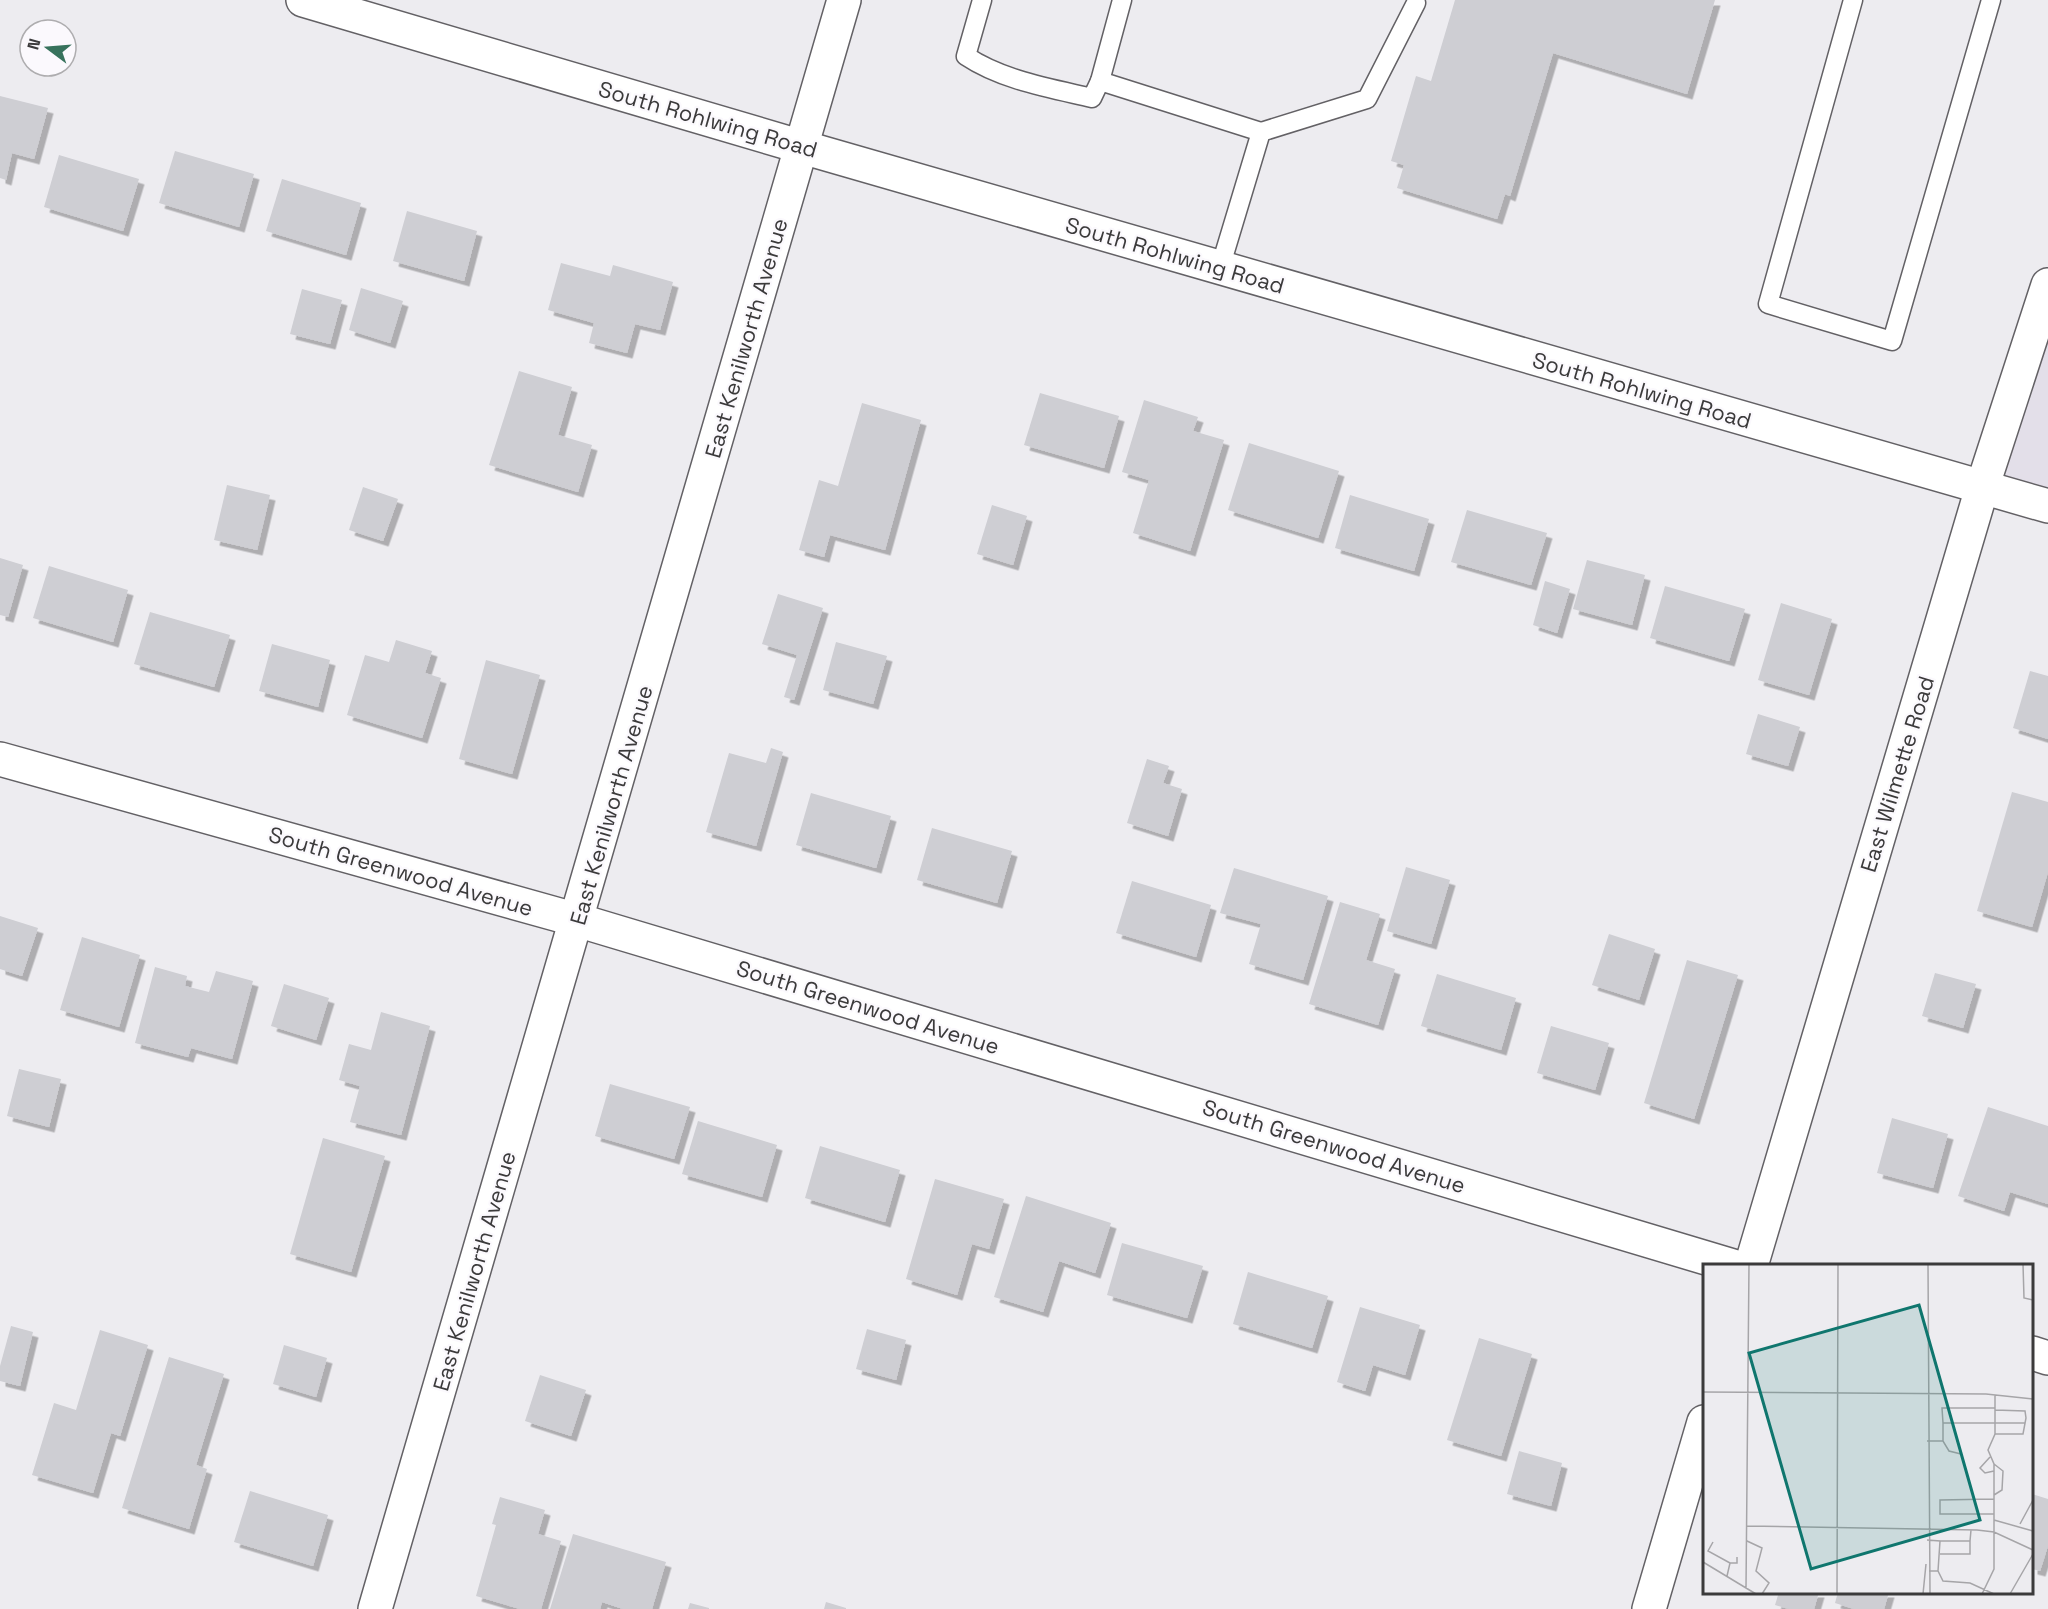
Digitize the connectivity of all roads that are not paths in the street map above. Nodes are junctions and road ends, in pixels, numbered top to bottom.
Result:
1 (303, 0) edge
2 (844, 0) edge
3 (982, 0) edge
4 (1122, 0) edge
5 (1853, 0) edge
6 (1991, 0) edge
7 (1416, 3) dead end
8 (1100, 81) junction
9 (1261, 132) junction
10 (802, 147) junction
11 (1220, 268) junction
12 (2048, 285) edge
13 (1982, 488) junction
14 (2048, 506) edge
15 (0, 759) edge
16 (577, 920) junction
17 (1726, 1264) edge
18 (1752, 1264) edge
19 (2033, 1354) edge
20 (2048, 1358) edge
21 (1703, 1425) edge
22 (375, 1609) edge
23 (1649, 1609) edge

1 - 10 street, South Rohlwing Road
2 - 10 street, East Kenilworth Avenue
3 - 8 lane
4 - 8 lane
5 - 6 lane
7 - 9 lane
8 - 9 lane
9 - 11 lane
10 - 11 street, South Rohlwing Road
10 - 16 street, East Kenilworth Avenue
11 - 13 street, South Rohlwing Road
12 - 13 street, East Wilmette Road
13 - 14 street, South Rohlwing Road
13 - 18 street, East Wilmette Road
15 - 16 street, South Greenwood Avenue
16 - 17 street, South Greenwood Avenue
16 - 22 street, East Kenilworth Avenue
19 - 20 street
21 - 23 street

